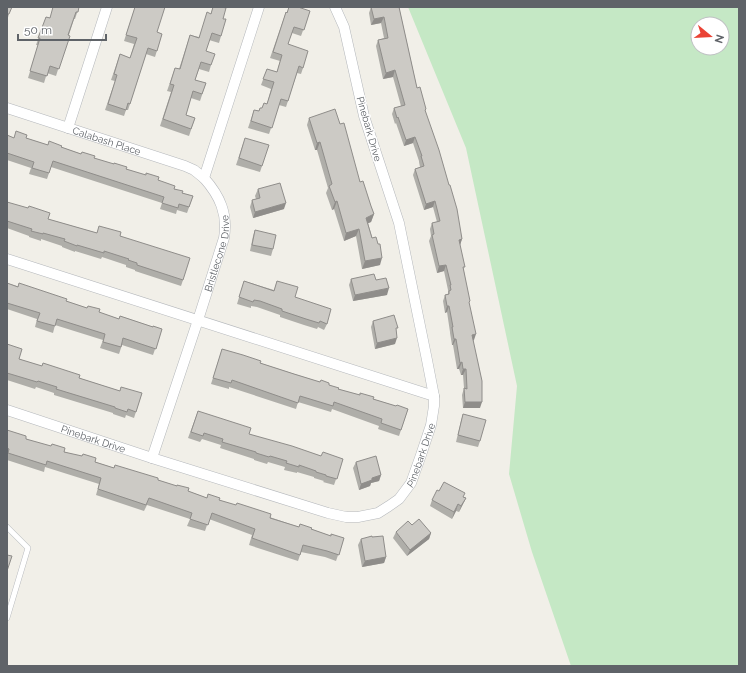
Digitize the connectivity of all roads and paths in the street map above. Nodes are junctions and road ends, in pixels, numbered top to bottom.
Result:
1 (107, 7) edge
2 (259, 7) edge
3 (336, 7) edge
4 (7, 108) edge
5 (68, 128) junction
6 (204, 178) junction
7 (7, 259) edge
8 (198, 320) junction
9 (434, 396) junction
10 (7, 410) edge
11 (152, 458) junction
12 (7, 527) edge
13 (7, 618) edge

1 - 5 street
2 - 6 street
3 - 9 street, Pinebark Drive
4 - 5 street, Calabash Place
5 - 6 street, Calabash Place
6 - 8 street, Bristlecone Drive
7 - 8 street
8 - 9 street
8 - 11 street, Bristlecone Drive
9 - 11 street, Pinebark Drive
10 - 11 street, Pinebark Drive
12 - 13 lane

